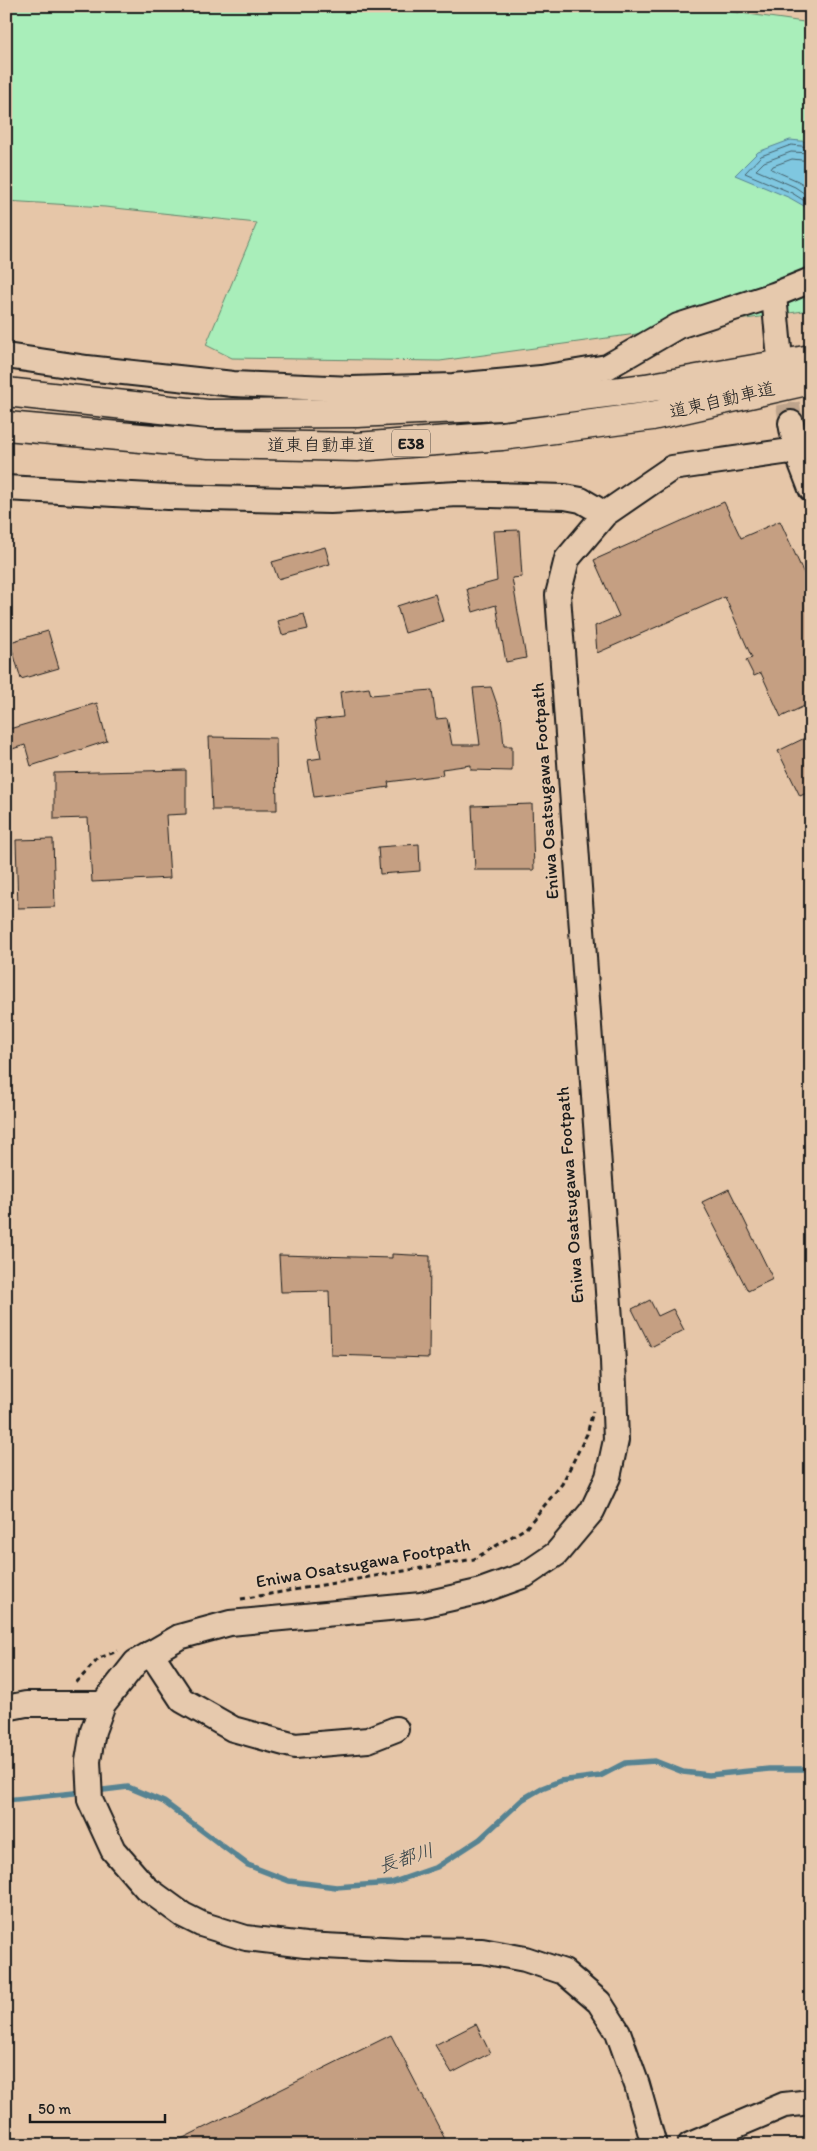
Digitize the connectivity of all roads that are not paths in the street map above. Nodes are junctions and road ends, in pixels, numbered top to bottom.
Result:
1 (811, 280) edge
2 (774, 296) junction
3 (779, 349) tunnel mouth
4 (6, 356) edge
5 (811, 359) edge
6 (811, 380) edge
7 (6, 392) edge
8 (791, 423) tunnel mouth
9 (6, 426) edge
10 (803, 449) edge
11 (6, 488) edge
12 (811, 489) edge
13 (605, 514) junction
14 (151, 1653) junction
15 (103, 1704) junction
16 (6, 1708) edge
17 (396, 1729) dead end
18 (811, 2102) edge
19 (654, 2145) edge
20 (690, 2145) edge

1 - 2 street
2 - 3 street
2 - 4 street
5 - 7 highway, 道東自動車道 / E38
6 - 9 highway, 道東自動車道 / E38
8 - 10 street
10 - 12 street
10 - 13 street
11 - 13 street
13 - 14 street
14 - 15 street
14 - 17 street
15 - 16 street
15 - 19 street
18 - 20 street

